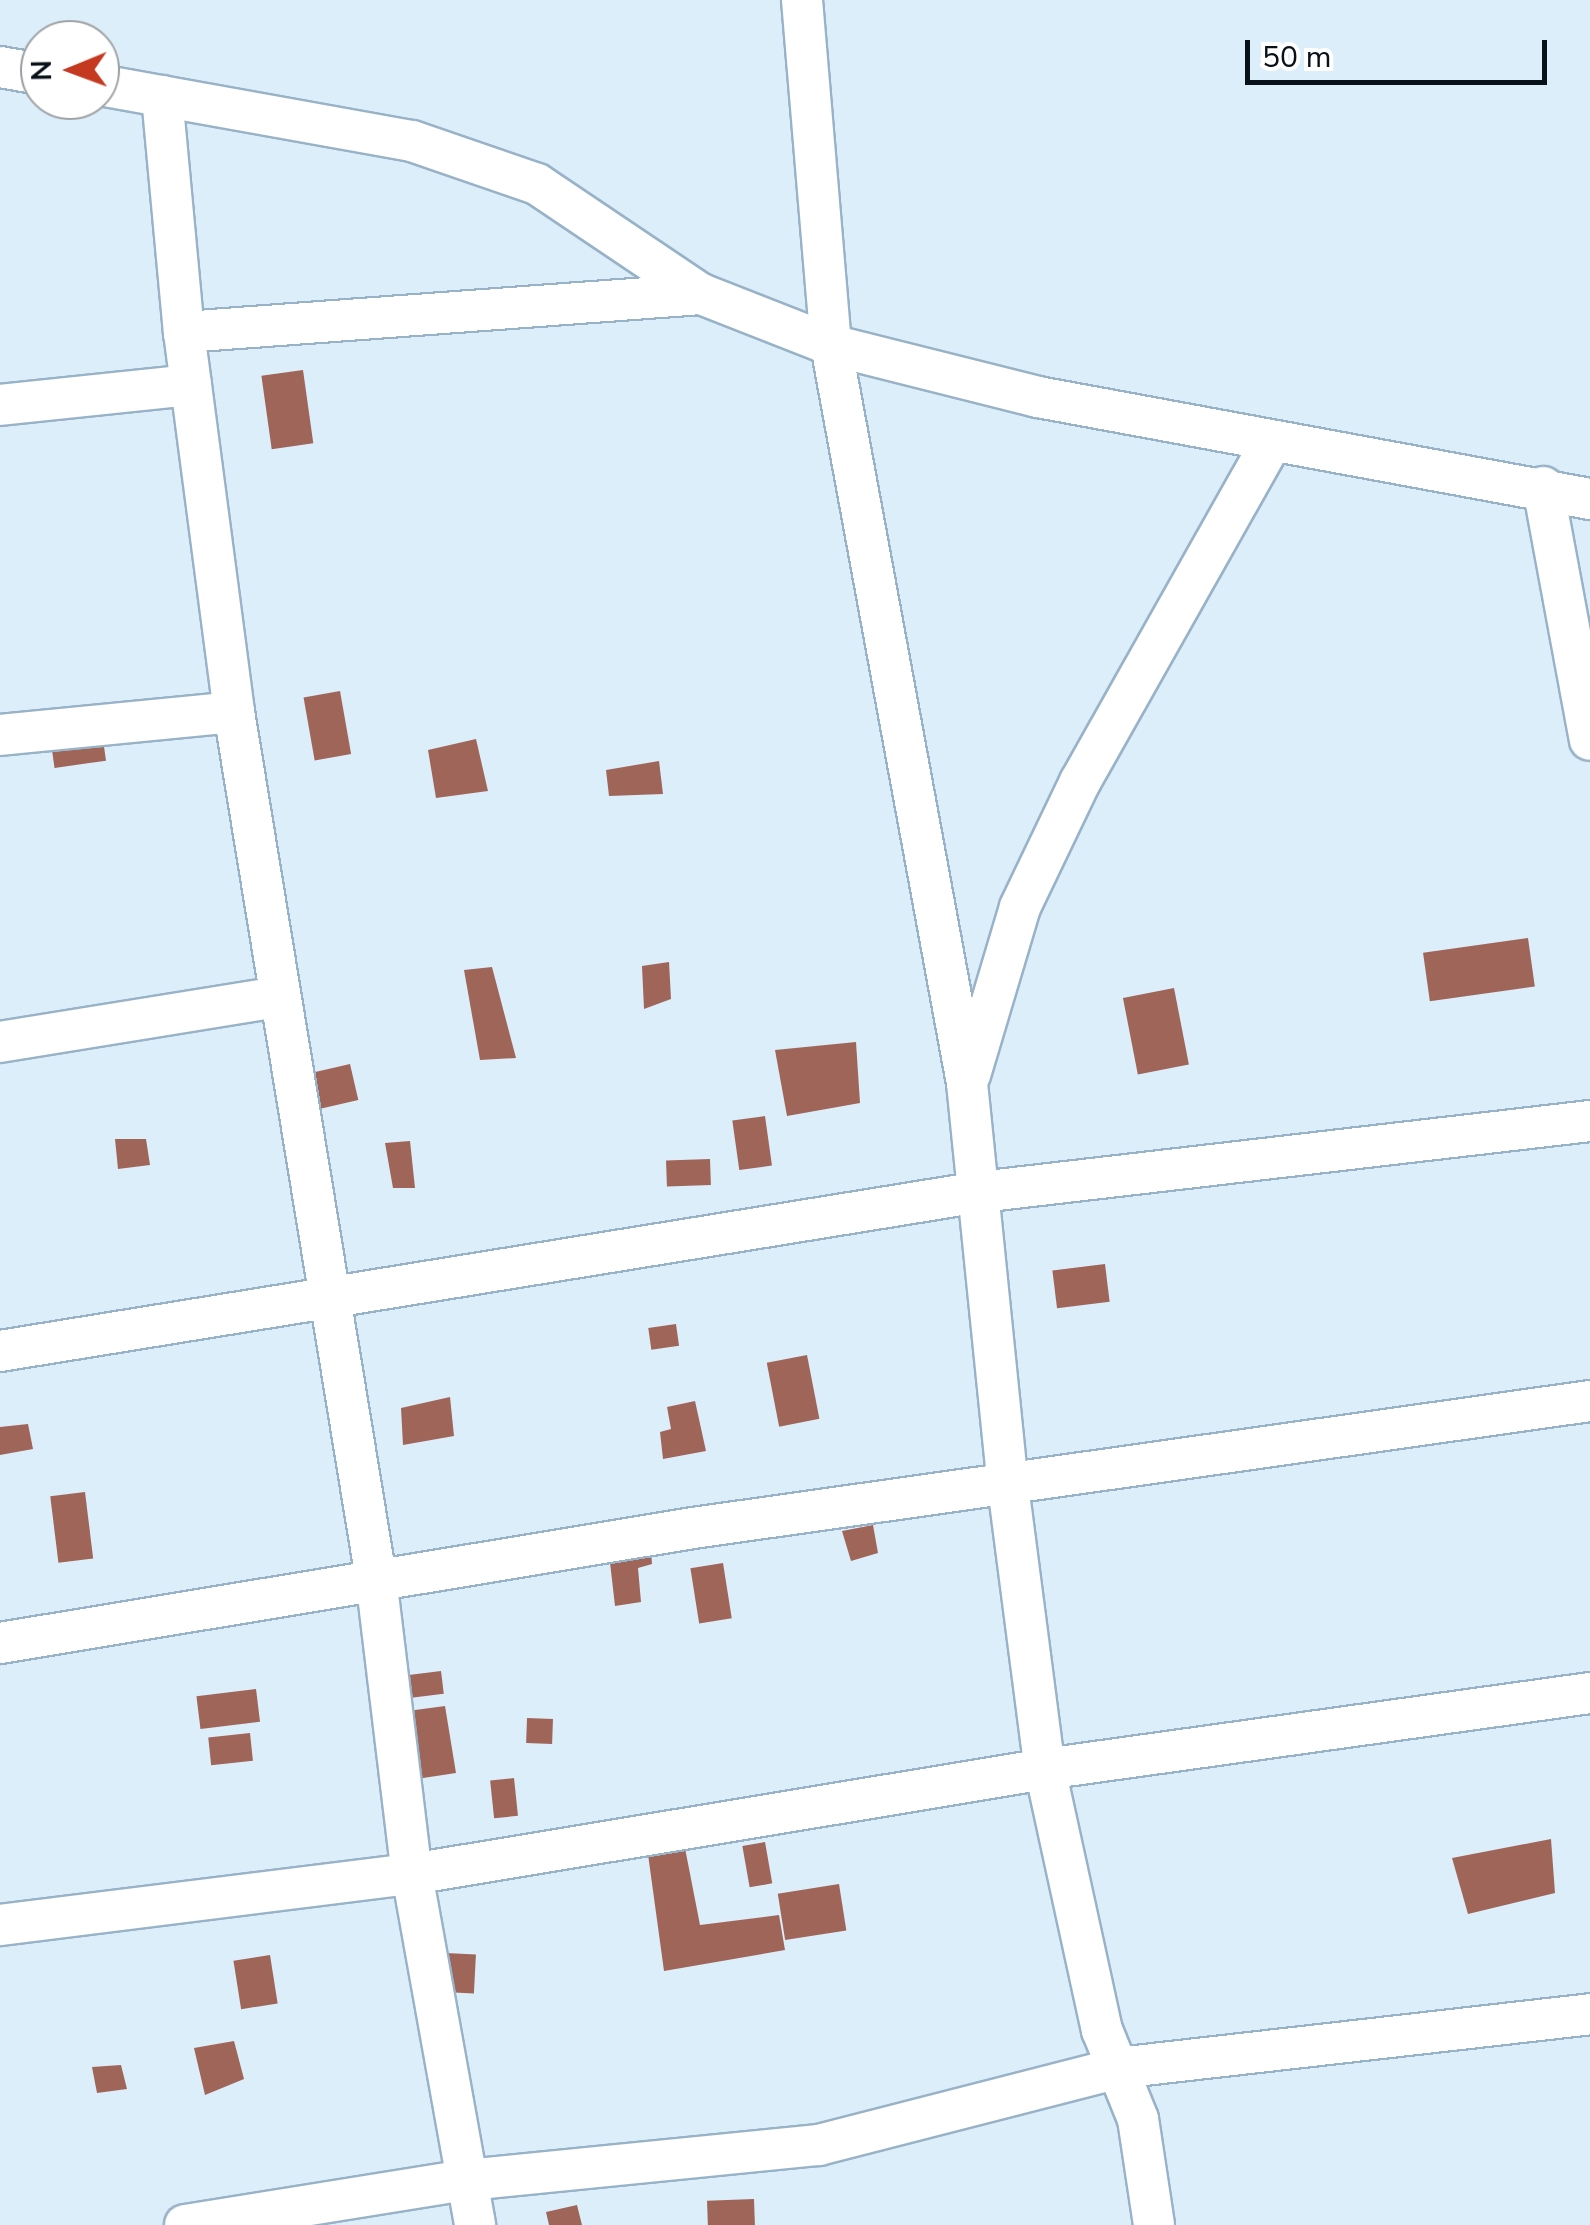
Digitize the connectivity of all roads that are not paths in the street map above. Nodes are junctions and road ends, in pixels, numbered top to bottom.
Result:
1 (802, 0) edge
2 (120, 89) edge
3 (162, 96) junction
4 (701, 294) junction
5 (184, 332) junction
6 (831, 345) junction
7 (191, 384) junction
8 (0, 405) edge
9 (1272, 440) junction
10 (1543, 487) junction
11 (1590, 499) edge
12 (234, 712) junction
13 (0, 735) edge
14 (1590, 740) edge
15 (278, 997) junction
16 (0, 1042) edge
17 (968, 1083) junction
18 (1590, 1120) edge
19 (980, 1192) junction
20 (333, 1302) junction
21 (0, 1351) edge
22 (1590, 1401) edge
23 (1008, 1486) junction
24 (376, 1578) junction
25 (0, 1643) edge
26 (1590, 1692) edge
27 (1046, 1769) junction
28 (412, 1874) junction
29 (0, 1925) edge
30 (1590, 2014) edge
31 (1118, 2068) junction
32 (467, 2180) junction
33 (184, 2225) edge
34 (475, 2225) edge
35 (1154, 2225) edge

1 - 6 street
2 - 3 street
3 - 4 street
3 - 5 street
4 - 5 street
4 - 6 street
5 - 7 street
6 - 9 street
6 - 17 street
7 - 8 street
7 - 12 street
9 - 10 street
9 - 17 street
10 - 11 street
10 - 14 street
12 - 13 street
12 - 15 street
15 - 16 street
15 - 20 street
17 - 19 street
18 - 19 street
19 - 20 street
19 - 23 street
20 - 21 street
20 - 24 street
22 - 23 street
23 - 24 street
23 - 27 street
24 - 25 street
24 - 28 street
26 - 27 street
27 - 28 street
27 - 31 street
28 - 29 street
28 - 32 street
30 - 31 street
31 - 32 street
31 - 35 street
32 - 33 street
32 - 34 street

